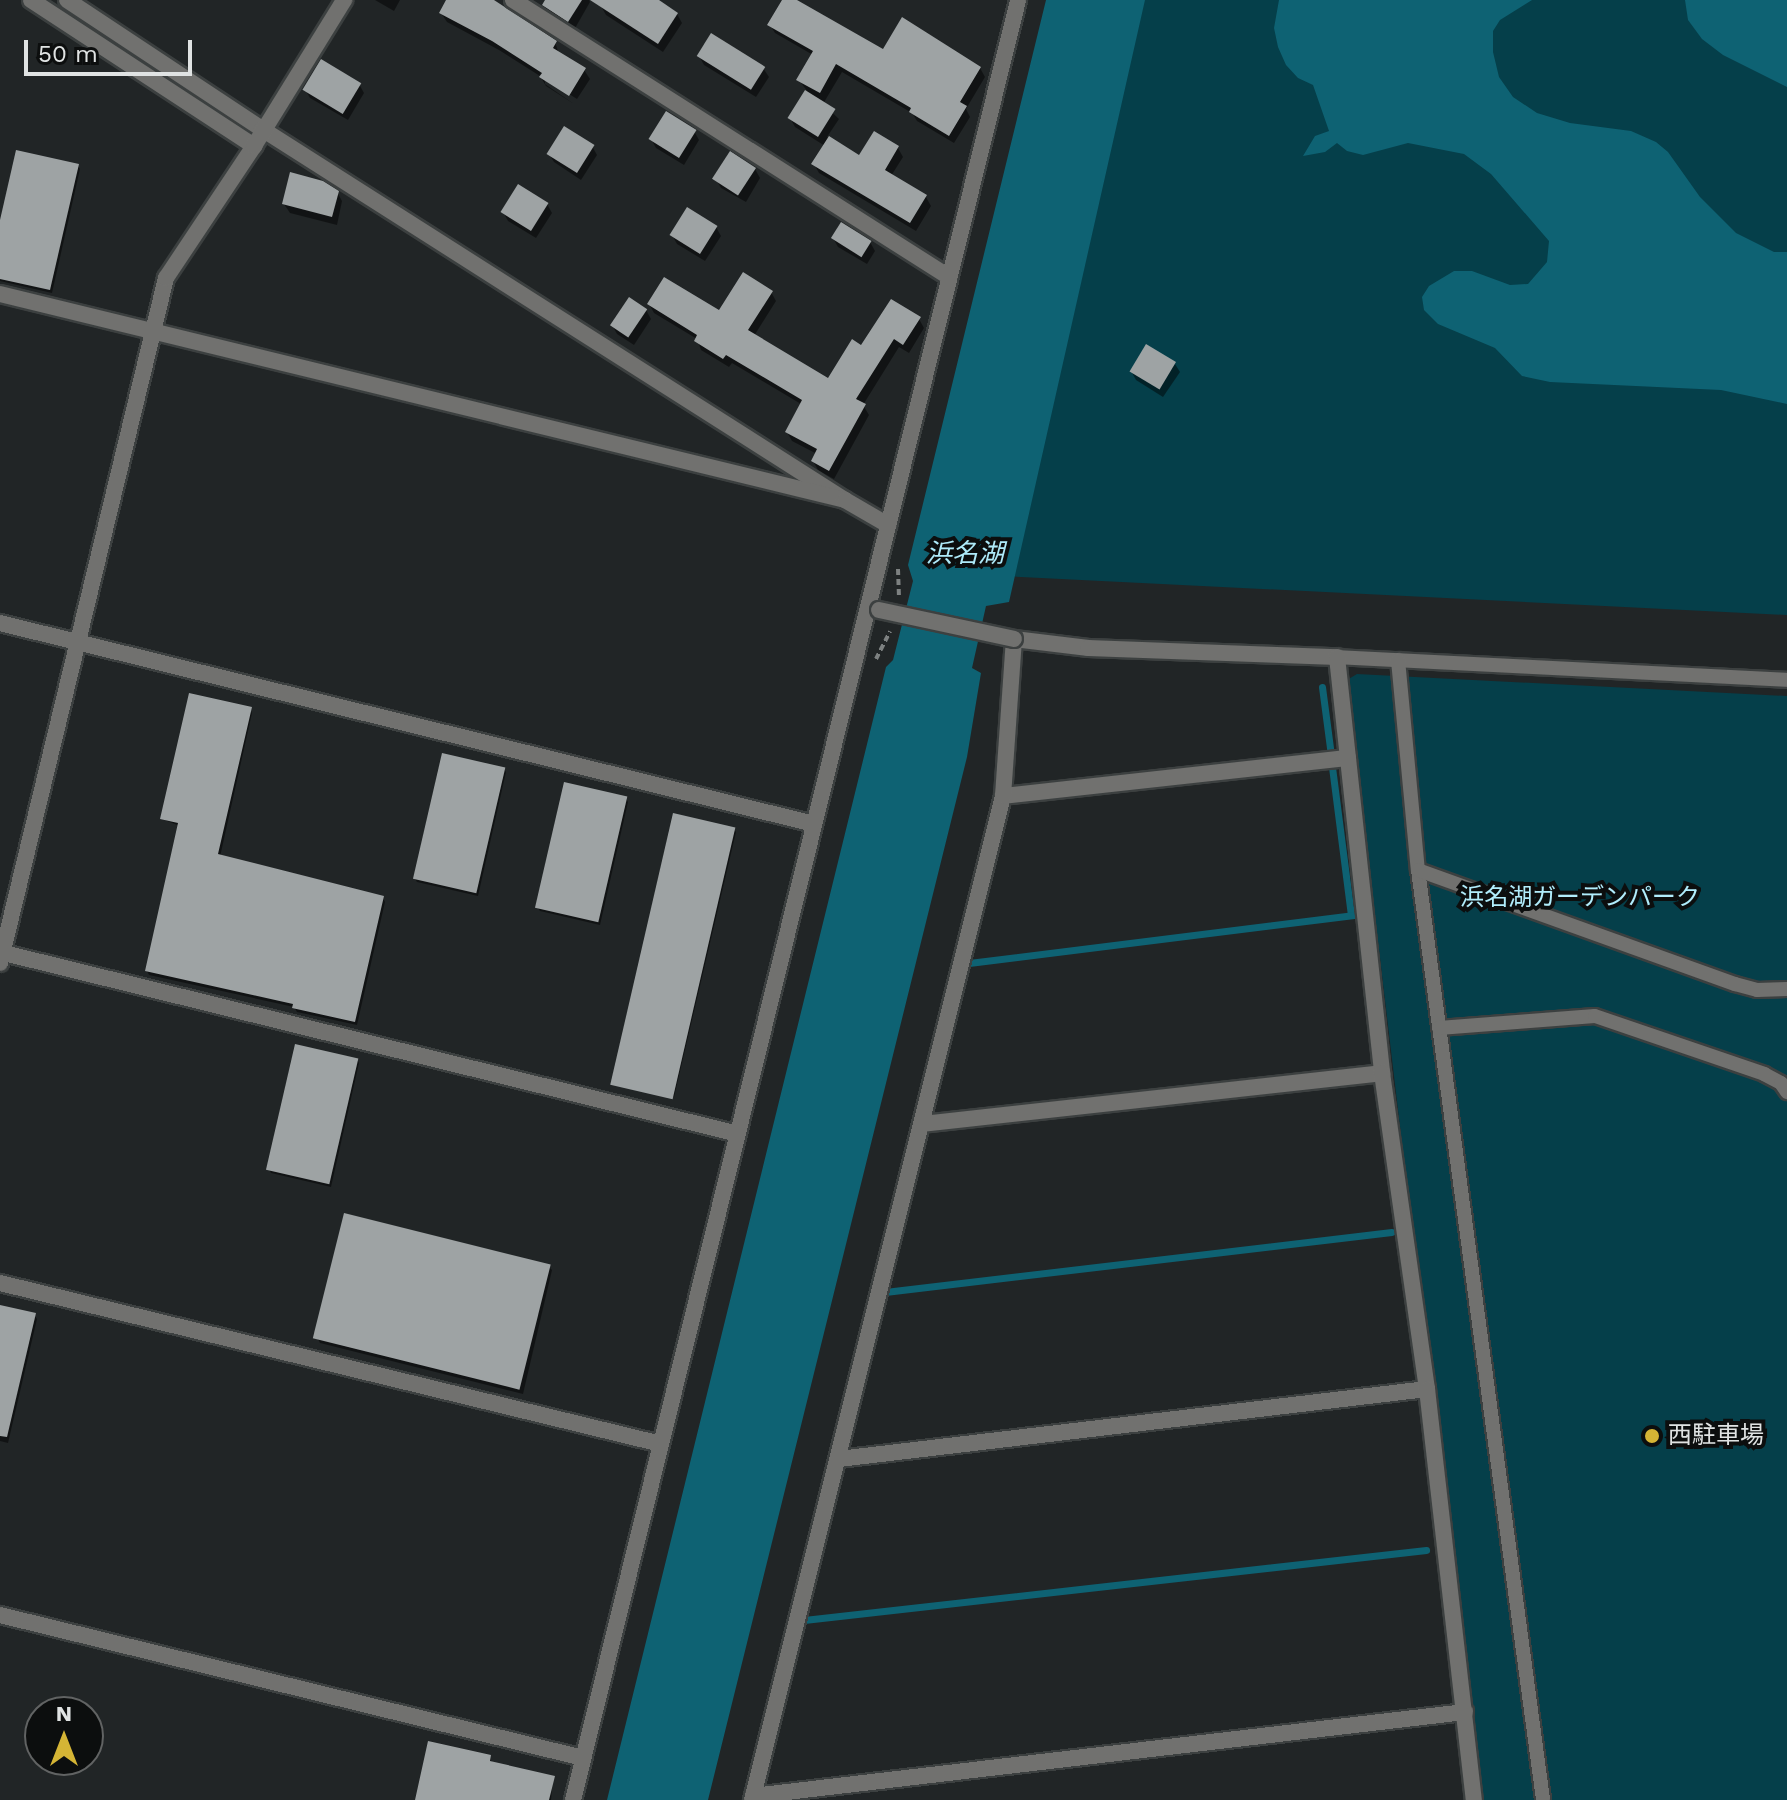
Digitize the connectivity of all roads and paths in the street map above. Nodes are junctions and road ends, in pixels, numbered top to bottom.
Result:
1 (31, 0) edge
2 (67, 0) edge
3 (344, 0) edge
4 (513, 0) edge
5 (1018, 0) edge
6 (262, 129) junction
7 (254, 146) junction
8 (949, 277) junction
9 (0, 294) edge
10 (152, 331) junction
11 (845, 500) junction
12 (888, 525) junction
13 (873, 609) junction
14 (0, 623) edge
15 (1014, 639) junction
16 (79, 642) junction
17 (1337, 657) junction
18 (1398, 660) junction
19 (1787, 680) edge
20 (1348, 758) junction
21 (1003, 796) junction
22 (814, 824) junction
23 (1418, 870) junction
24 (1, 956) edge
25 (1787, 989) edge
26 (1439, 1028) junction
27 (1382, 1073) junction
28 (1787, 1092) edge
29 (922, 1124) junction
30 (738, 1134) junction
31 (0, 1283) edge
32 (1427, 1389) junction
33 (661, 1444) junction
34 (839, 1459) junction
35 (0, 1615) edge
36 (1465, 1712) junction
37 (583, 1758) junction
38 (753, 1798) edge
39 (573, 1800) edge
40 (1474, 1800) edge
41 (1543, 1800) edge

1 - 7 street
2 - 6 street
3 - 6 street
4 - 8 street
5 - 8 street
6 - 7 street
6 - 11 street
7 - 10 street
8 - 12 street
9 - 10 street
10 - 11 street
10 - 16 street
11 - 12 street
12 - 13 street
13 - 15 street, bridge
13 - 22 street
14 - 16 street
15 - 17 street
15 - 21 street
16 - 22 street
16 - 24 street
17 - 18 lane
17 - 20 street
18 - 19 lane
18 - 23 lane
20 - 21 street
20 - 27 street
21 - 29 street
22 - 30 street
23 - 25 lane
23 - 26 lane
24 - 30 street
26 - 28 lane
26 - 41 lane
27 - 29 street
27 - 32 street
29 - 34 street
30 - 33 street
31 - 33 street
32 - 34 street
32 - 36 street
33 - 37 street
34 - 38 street
35 - 37 street
36 - 38 street
36 - 40 street
37 - 39 street

